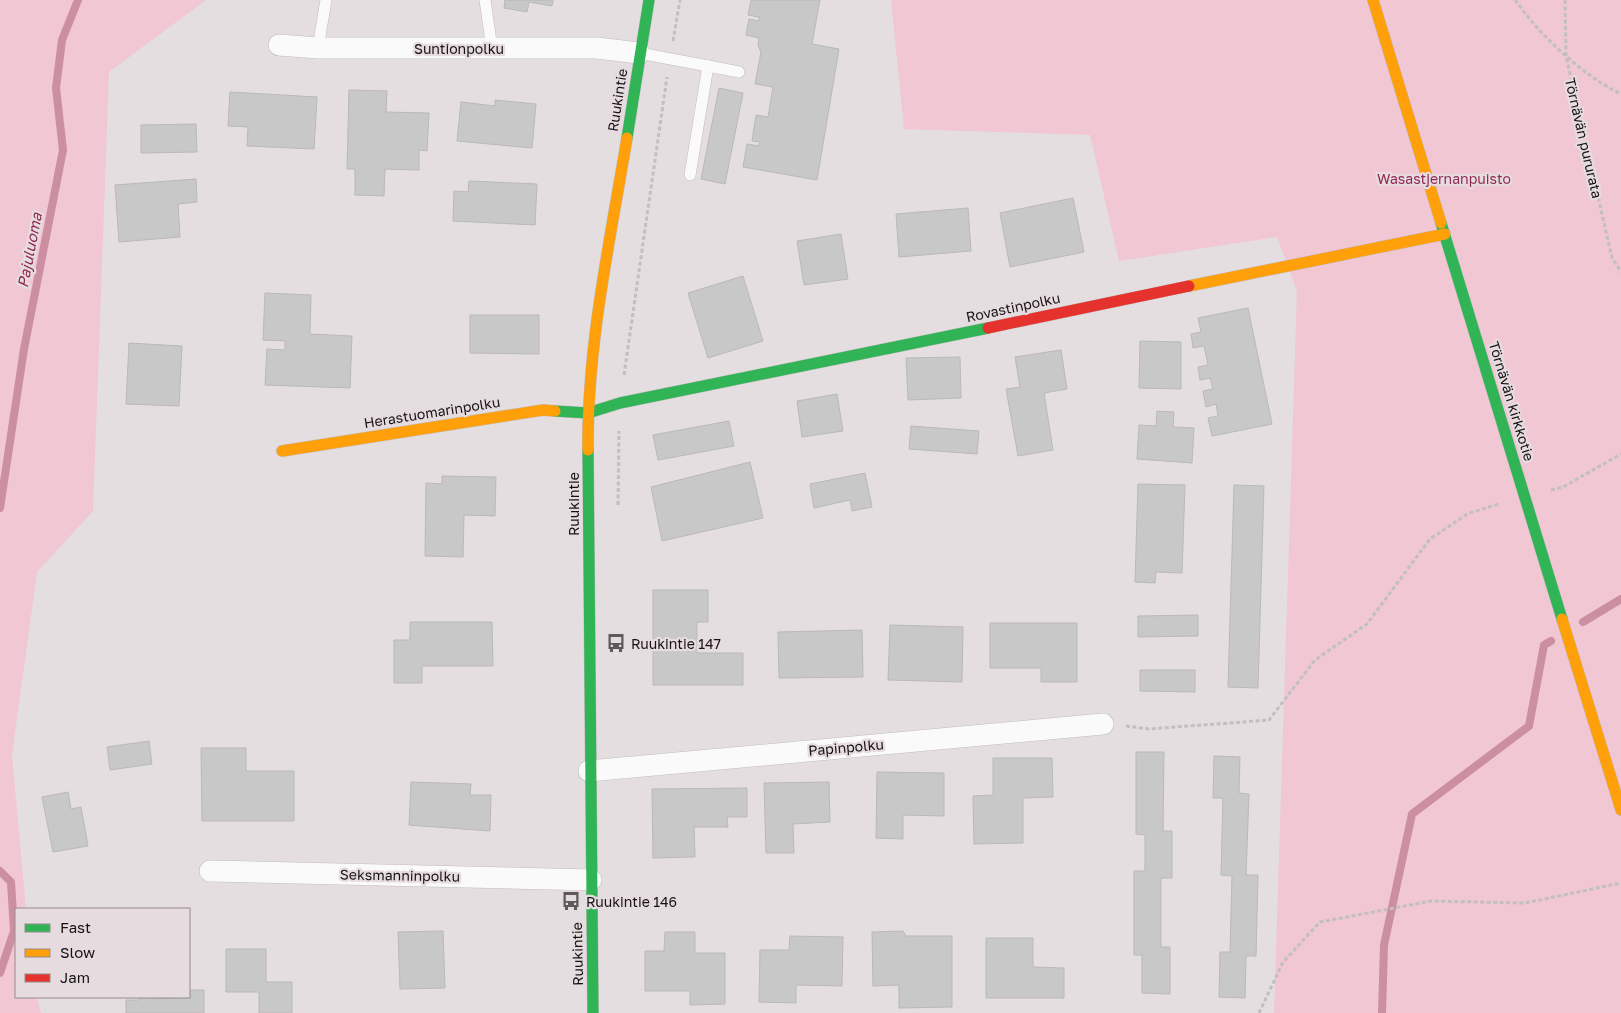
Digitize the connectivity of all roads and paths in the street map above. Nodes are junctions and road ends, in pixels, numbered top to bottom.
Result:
1 (326, 0) edge
2 (485, 0) edge
3 (649, 0) edge
4 (680, 0) edge
5 (1373, 0) edge
6 (1515, 0) edge
7 (1565, 0) edge
8 (279, 45) dead end
9 (318, 48) junction
10 (492, 48) junction
11 (639, 53) junction
12 (1566, 56) junction
13 (670, 59) junction
14 (708, 66) junction
15 (740, 72) dead end
16 (1621, 94) edge
17 (690, 175) dead end
18 (1445, 234) junction
19 (1621, 272) edge
20 (620, 403) junction
21 (588, 413) junction
22 (282, 451) dead end
23 (1621, 454) edge
24 (1525, 497) junction
25 (618, 513) dead end
26 (1103, 724) joint
27 (590, 771) junction
28 (1621, 810) edge
29 (210, 871) dead end
30 (591, 880) junction
31 (1621, 883) edge
32 (593, 1013) edge
33 (1259, 1013) edge

1 - 9 lane
2 - 10 lane
3 - 11 street, Ruukintie
4 - 13 path
5 - 18 street, Törnävän kirkkotie
6 - 12 path
7 - 12 path, Törnävän pururata
8 - 9 street, Suntionpolku
9 - 10 street, Suntionpolku
10 - 11 street, Suntionpolku
11 - 13 lane
11 - 21 street, Ruukintie
12 - 16 path
12 - 19 path, Törnävän pururata
13 - 14 lane
13 - 20 path
14 - 15 lane
14 - 17 lane
18 - 20 street, Rovastinpolku
18 - 24 street, Törnävän kirkkotie
20 - 21 street, Rovastinpolku
20 - 25 path
21 - 22 street, Herastuomarinpolku
21 - 27 street, Ruukintie
23 - 24 path
24 - 26 path
24 - 28 street, Törnävän kirkkotie
26 - 27 street, Papinpolku
27 - 30 street, Ruukintie
29 - 30 street, Seksmanninpolku
30 - 32 street, Ruukintie
31 - 33 path

